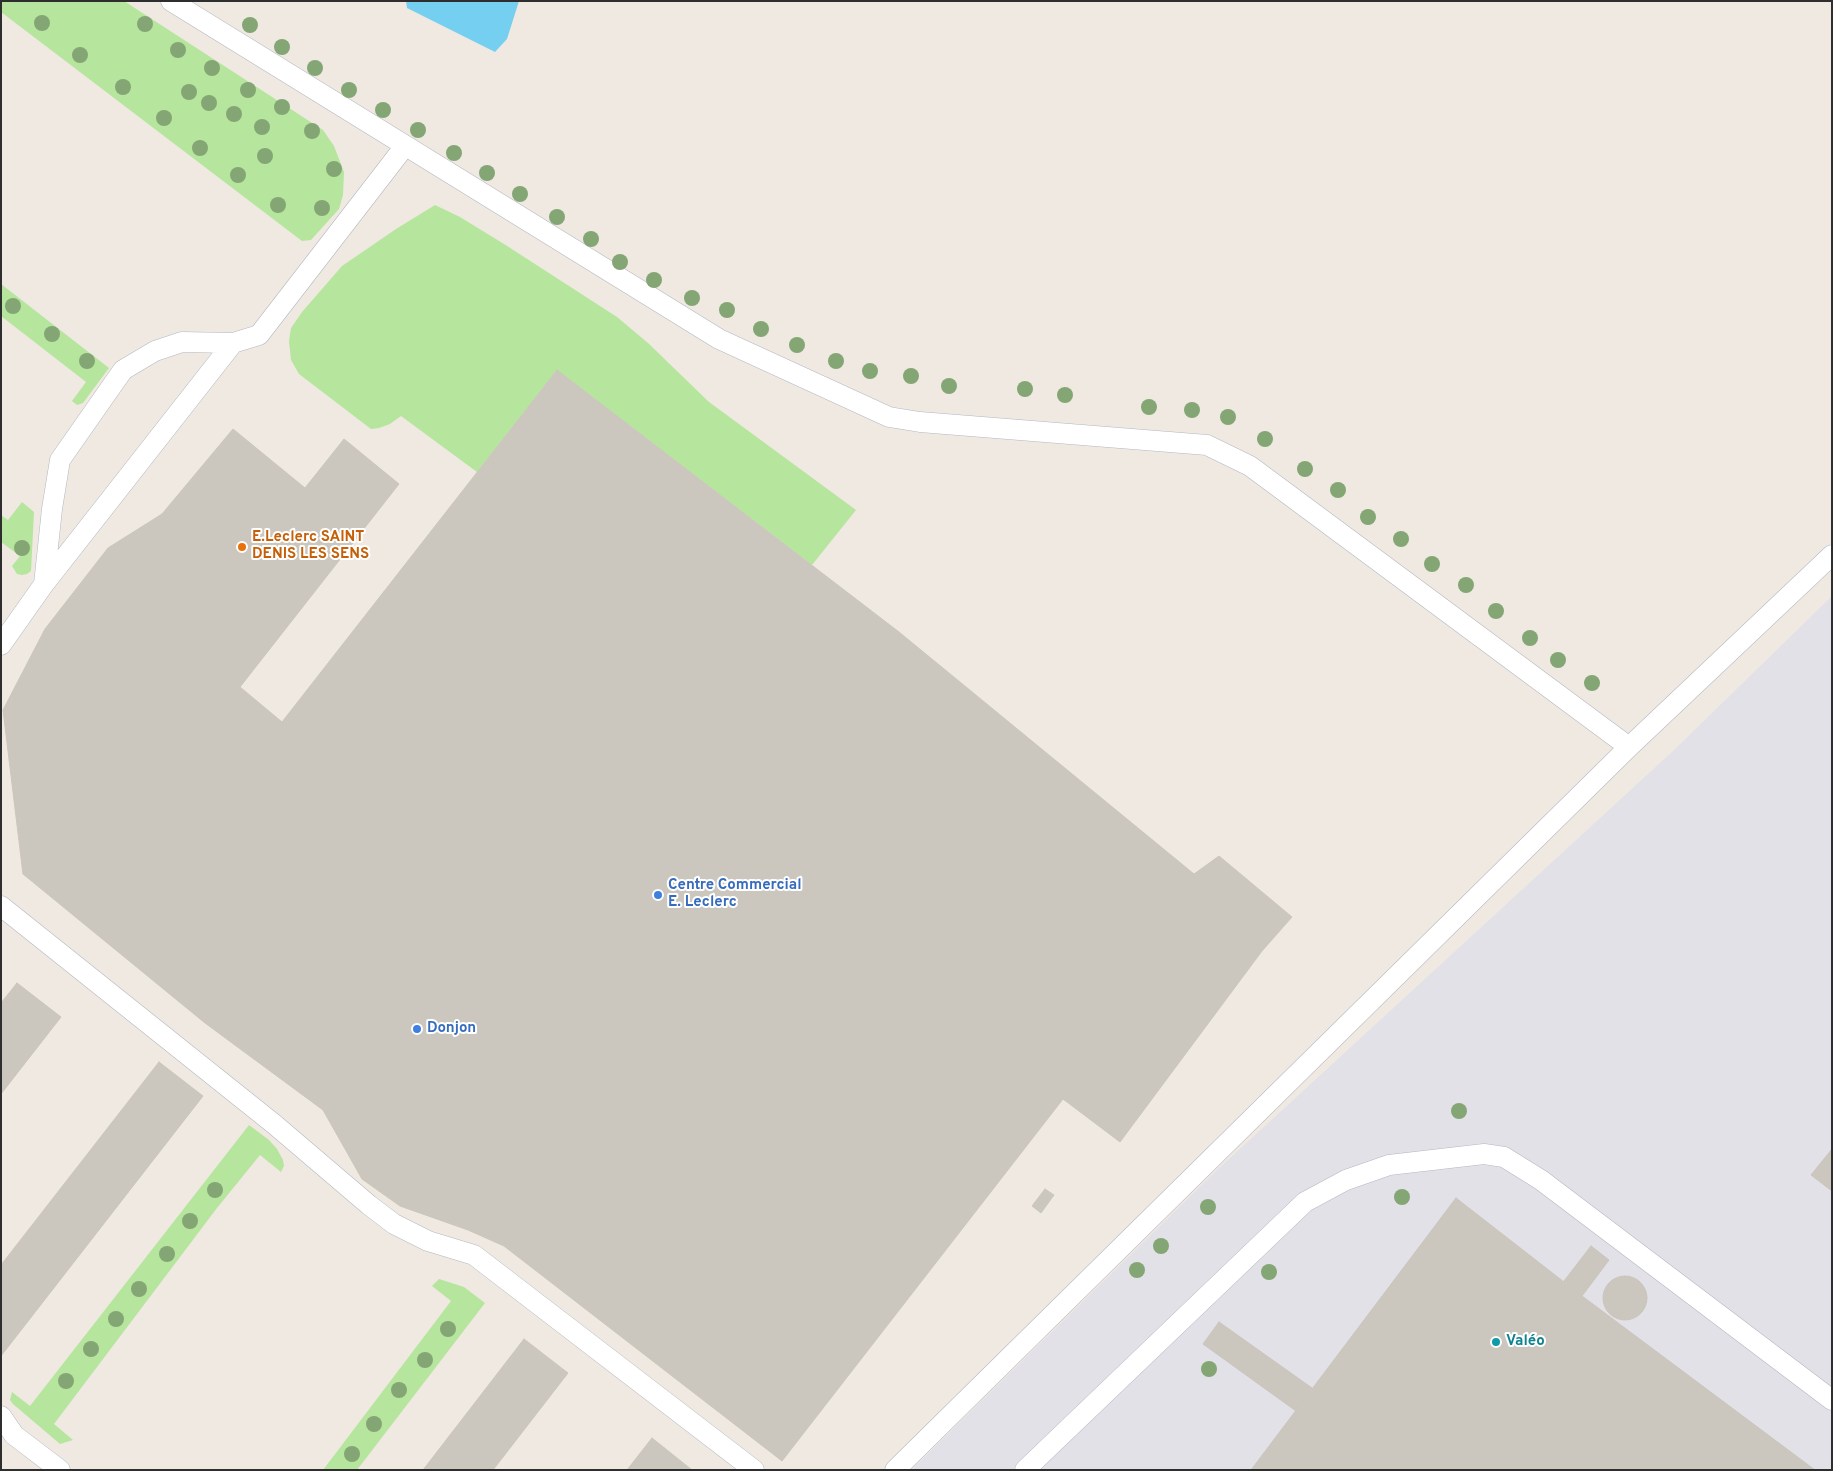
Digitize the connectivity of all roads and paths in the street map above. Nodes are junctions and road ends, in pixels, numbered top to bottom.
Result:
1 (171, 1) edge
2 (406, 146) junction
3 (232, 343) junction
4 (1832, 555) edge
5 (44, 584) junction
6 (1, 645) edge
7 (1629, 747) junction
8 (1, 906) edge
9 (1832, 1400) edge
10 (1, 1416) edge
11 (60, 1470) edge
12 (754, 1470) edge
13 (895, 1470) edge
14 (1025, 1470) edge

1 - 2 lane
2 - 3 lane
2 - 7 lane
3 - 5 lane
3 - 5 lane
4 - 7 lane
5 - 6 lane
7 - 13 lane
8 - 12 lane
9 - 14 lane
10 - 11 lane

